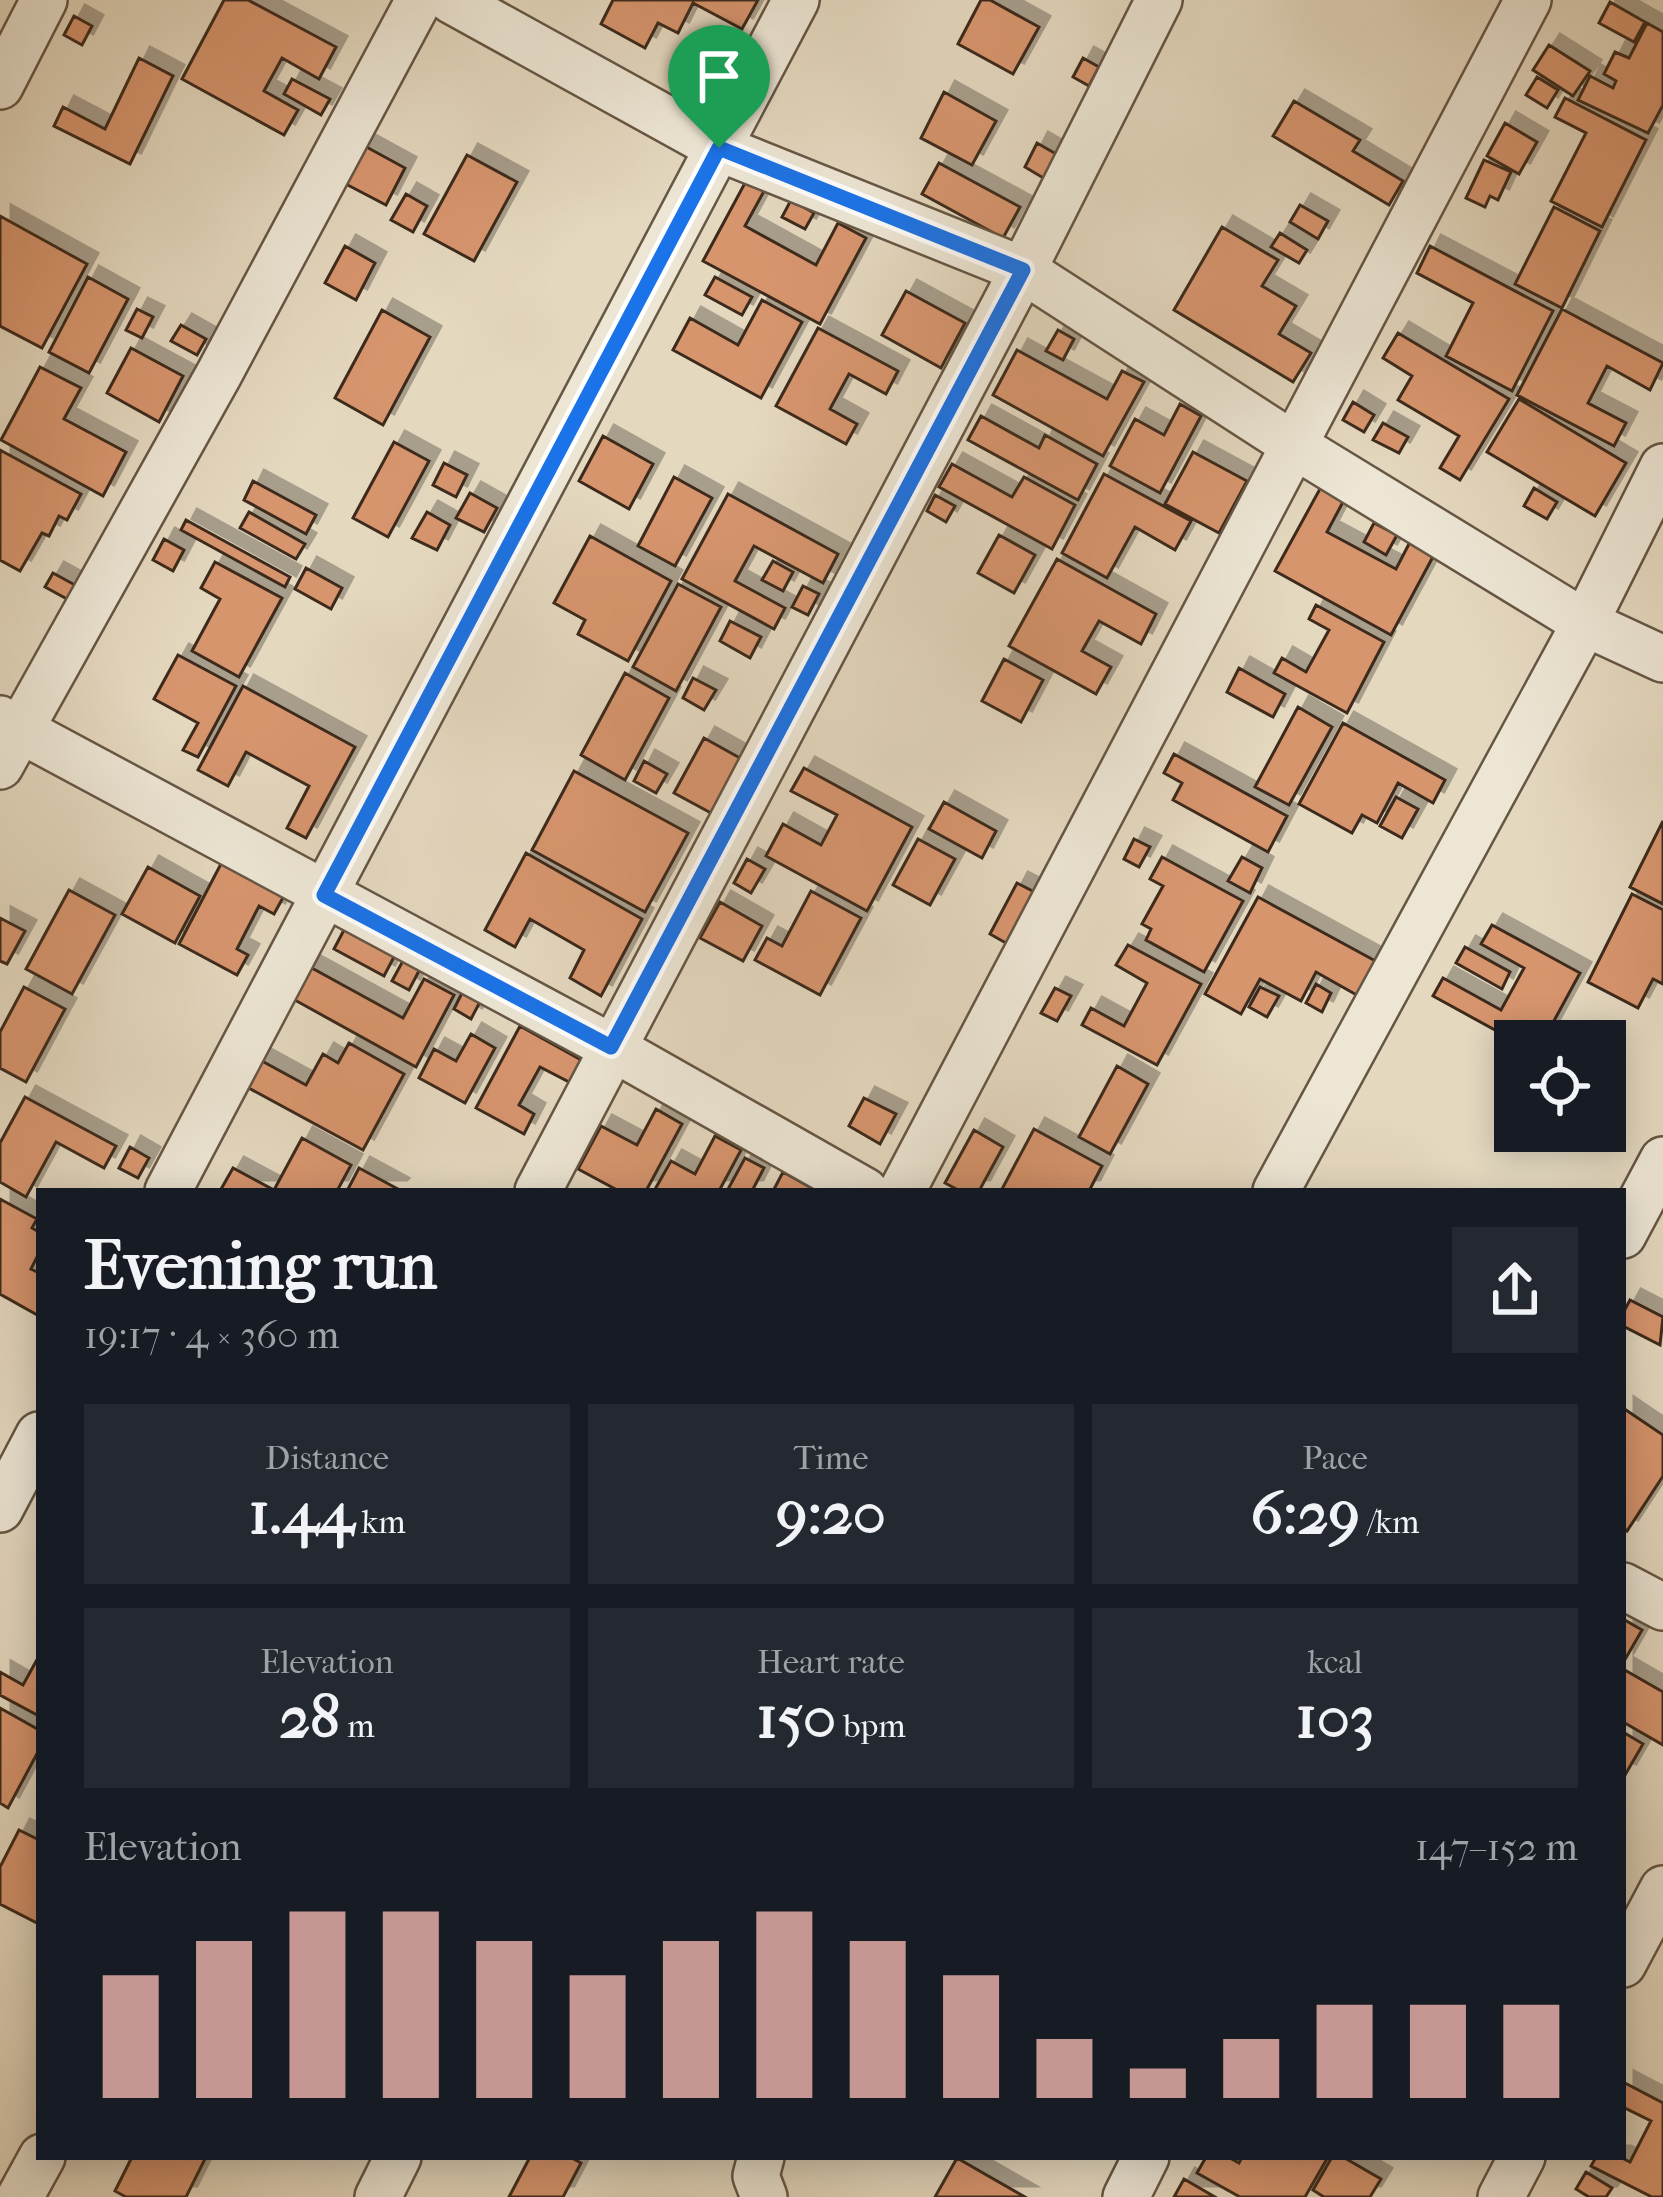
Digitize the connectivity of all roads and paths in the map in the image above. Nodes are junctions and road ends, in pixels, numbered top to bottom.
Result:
1 (44, 0) edge
2 (419, 0) edge
3 (451, 0) edge
4 (796, 0) edge
5 (1159, 0) edge
6 (1528, 0) edge
7 (0, 86) edge
8 (719, 148) junction
9 (1023, 270) junction
10 (1292, 444) junction
11 (1663, 467) edge
12 (1585, 623) junction
13 (1663, 659) edge
14 (6, 738) edge
15 (324, 895) junction
16 (611, 1047) junction
17 (1663, 1160) edge
18 (170, 1188) edge
19 (540, 1188) edge
20 (860, 1188) edge
21 (904, 1188) edge
22 (1278, 1188) edge
23 (1626, 1228) edge
24 (36, 1441) edge
25 (0, 1509) edge
26 (1626, 1588) edge
27 (1663, 1607) edge
28 (1663, 1889) edge
29 (1626, 1958) edge
30 (39, 2160) edge
31 (396, 2160) edge
32 (1144, 2160) edge
33 (1520, 2160) edge
34 (20, 2197) edge
35 (378, 2197) edge
36 (1126, 2197) edge
37 (1501, 2197) edge

1 - 7 street
2 - 14 street
3 - 8 street
4 - 8 street
5 - 9 street
6 - 10 street
8 - 9 street
8 - 15 street
9 - 10 street
9 - 16 street
10 - 12 street
10 - 21 street
11 - 12 street
12 - 13 street
12 - 22 street
14 - 15 street
15 - 16 street
15 - 18 street
16 - 19 street
16 - 20 street
17 - 23 street
24 - 25 street
26 - 27 street
28 - 29 street
30 - 34 street
31 - 35 street
32 - 36 street
33 - 37 street

